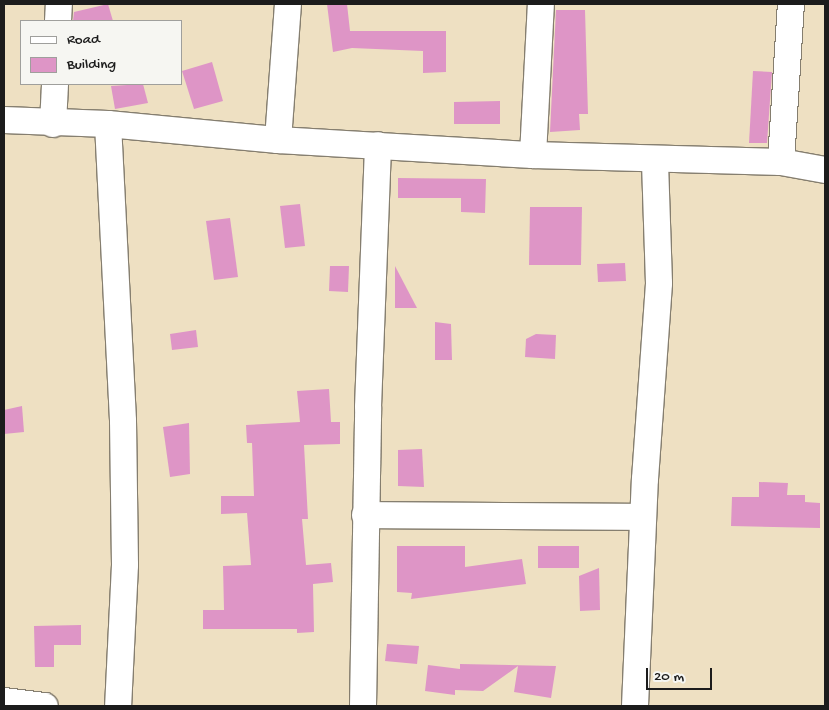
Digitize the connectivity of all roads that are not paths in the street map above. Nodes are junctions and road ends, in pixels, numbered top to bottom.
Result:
1 (58, 4) edge
2 (288, 4) edge
3 (541, 4) edge
4 (791, 4) edge
5 (58, 20) edge
6 (55, 85) edge
7 (4, 120) edge
8 (53, 124) junction
9 (108, 124) junction
10 (278, 140) junction
11 (378, 145) junction
12 (533, 155) junction
13 (655, 161) junction
14 (781, 162) junction
15 (825, 170) edge
16 (365, 516) junction
17 (643, 517) junction
18 (4, 701) edge
19 (45, 706) edge
20 (118, 706) edge
21 (363, 706) edge
22 (634, 706) edge

1 - 5 street
2 - 10 street
3 - 12 street
4 - 14 street
6 - 8 street
7 - 8 street
8 - 9 street
9 - 10 street
9 - 20 street
10 - 11 street
11 - 12 street
11 - 16 street
12 - 13 street
13 - 14 street
13 - 17 street
14 - 15 street
16 - 17 street
16 - 21 street
17 - 22 street
18 - 19 street

